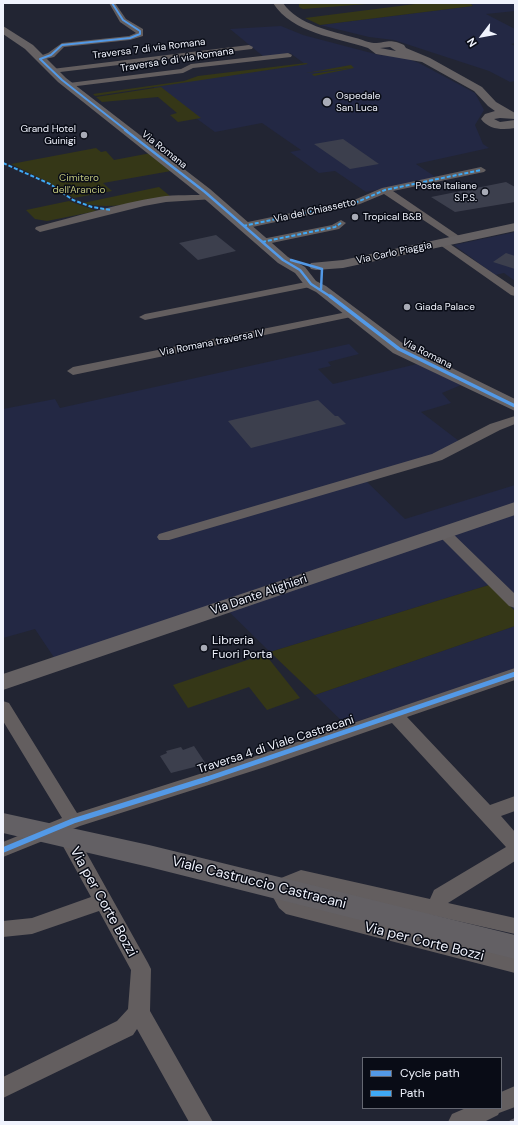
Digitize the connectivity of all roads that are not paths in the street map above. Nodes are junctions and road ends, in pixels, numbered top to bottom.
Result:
1 (112, 3) edge
2 (278, 3) edge
3 (3, 29) edge
4 (359, 40) junction
5 (249, 47) dead end
6 (394, 49) junction
7 (288, 55) dead end
8 (40, 59) junction
9 (52, 71) junction
10 (69, 85) junction
11 (494, 114) junction
12 (513, 118) edge
13 (515, 133) edge
14 (481, 170) dead end
15 (385, 190) junction
16 (211, 197) junction
17 (341, 222) dead end
18 (243, 226) junction
19 (515, 227) edge
20 (40, 229) dead end
21 (451, 241) junction
22 (262, 242) junction
23 (313, 274) junction
24 (515, 293) edge
25 (352, 314) junction
26 (145, 317) dead end
27 (73, 371) dead end
28 (515, 406) edge
29 (515, 420) edge
30 (515, 508) edge
31 (443, 532) junction
32 (164, 537) dead end
33 (515, 603) edge
34 (515, 674) edge
35 (3, 682) edge
36 (3, 707) edge
37 (396, 716) junction
38 (515, 803) edge
39 (488, 814) junction
40 (3, 823) edge
41 (62, 831) junction
42 (515, 844) edge
43 (3, 850) edge
44 (515, 850) edge
45 (278, 888) junction
46 (104, 901) junction
47 (436, 907) junction
48 (515, 926) edge
49 (3, 929) edge
50 (515, 947) edge
51 (515, 964) edge
52 (139, 1012) junction
53 (3, 1088) edge
54 (515, 1096) edge
55 (502, 1102) edge
56 (488, 1109) edge
57 (201, 1122) edge
58 (460, 1122) edge

1 - 8 street
2 - 4 main road
3 - 8 main road, Via Romana
4 - 6 main road
4 - 6 main road
5 - 9 street, Traversa 7 di via Romana
6 - 11 main road
7 - 10 street, Traversa 6 di via Romana
8 - 9 main road, Via Romana
9 - 10 main road, Via Romana
10 - 16 main road, Via Romana
11 - 12 main road
11 - 12 main road
11 - 13 main road
14 - 15 street, Via del Chiassetto
15 - 18 street, Via del Chiassetto
15 - 21 street
16 - 18 main road, Via Romana
16 - 20 street
17 - 22 street
18 - 22 main road, Via Romana
19 - 21 main road, Via Carlo Piaggia
21 - 23 main road, Via Carlo Piaggia
21 - 24 street, Via Carlo Piaggia
22 - 23 main road, Via Romana
23 - 25 main road, Via Romana
23 - 26 street
25 - 27 street, Via Romana traversa IV
25 - 28 main road, Via Romana
29 - 32 street
30 - 31 main road, Via Dante Alighieri
31 - 33 street
31 - 35 main road, Via Dante Alighieri
34 - 37 street, Traversa 4 di Viale Castracani
36 - 41 street, Via per Corte Bozzi
37 - 39 street
37 - 41 street, Traversa 4 di Viale Castracani
38 - 39 street
39 - 42 street
40 - 41 main road, Viale Castruccio Castracani
41 - 43 street, Traversa 4 di Viale Castracani
41 - 45 main road, Viale Castruccio Castracani
41 - 46 street, Via per Corte Bozzi
44 - 47 street
45 - 47 street
45 - 50 main road, Viale Castruccio Castracani
45 - 51 street, Via per Corte Bozzi
46 - 49 street
46 - 52 street, Via per Corte Bozzi
47 - 48 street
52 - 53 street
52 - 57 street
54 - 55 street
56 - 58 street

